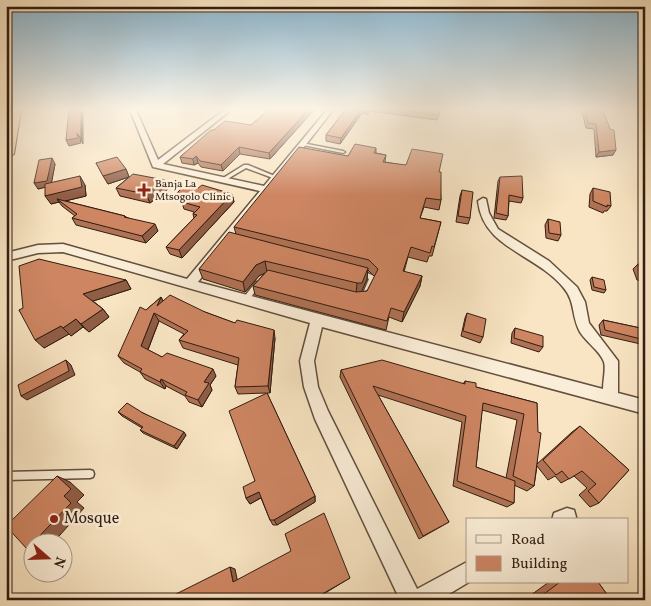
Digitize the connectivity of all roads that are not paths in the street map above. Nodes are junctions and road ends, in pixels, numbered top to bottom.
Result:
1 (8, 138) edge
2 (145, 138) edge
3 (191, 138) edge
4 (308, 138) edge
5 (303, 144) junction
6 (343, 152) dead end
7 (6, 154) edge
8 (156, 165) junction
9 (275, 177) junction
10 (222, 180) junction
11 (264, 189) junction
12 (483, 201) dead end
13 (6, 257) edge
14 (357, 271) edge
15 (262, 278) edge
16 (190, 284) junction
17 (356, 298) edge
18 (246, 300) junction
19 (317, 320) junction
20 (610, 398) junction
21 (645, 407) edge
22 (90, 474) dead end
23 (6, 476) edge
24 (466, 573) edge
25 (411, 600) edge
26 (418, 600) edge

1 - 7 highway
2 - 8 street
3 - 8 street
4 - 5 street
5 - 6 lane
5 - 9 street
8 - 10 street
9 - 10 lane
9 - 11 street
10 - 11 street
11 - 16 street
12 - 20 street
13 - 16 street
14 - 17 lane
15 - 18 lane
16 - 18 street
18 - 19 street
19 - 20 street
19 - 25 street
20 - 21 street
22 - 23 lane
24 - 26 street

